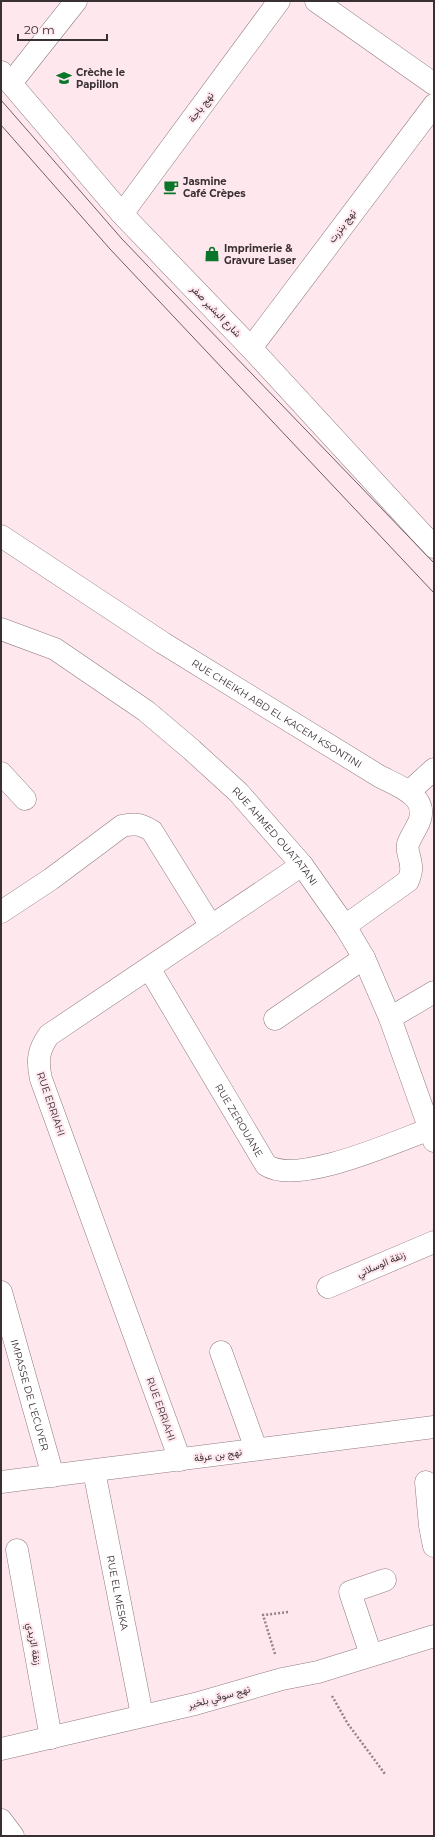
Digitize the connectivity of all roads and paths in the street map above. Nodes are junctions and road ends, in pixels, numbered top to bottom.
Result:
1 (76, 1) edge
2 (280, 1) edge
3 (316, 1) edge
4 (6, 78) edge
5 (434, 84) edge
6 (434, 105) edge
7 (122, 214) junction
8 (251, 348) junction
9 (1, 536) edge
10 (434, 547) edge
11 (1, 629) edge
12 (434, 769) edge
13 (1, 772) edge
14 (410, 792) junction
15 (25, 799) dead end
16 (302, 865) junction
17 (1, 912) edge
18 (211, 926) junction
19 (345, 926) junction
20 (364, 958) junction
21 (149, 968) junction
22 (434, 992) edge
23 (390, 1018) junction
24 (275, 1019) dead end
25 (432, 1135) edge
26 (434, 1242) edge
27 (328, 1287) dead end
28 (1, 1292) edge
29 (221, 1352) dead end
30 (434, 1427) edge
31 (256, 1449) junction
32 (180, 1460) junction
33 (94, 1471) junction
34 (53, 1476) junction
35 (1, 1482) edge
36 (426, 1482) dead end
37 (434, 1546) edge
38 (16, 1550) dead end
39 (385, 1580) dead end
40 (289, 1612) dead end
41 (434, 1636) edge
42 (371, 1655) junction
43 (318, 1672) junction
44 (282, 1680) junction
45 (142, 1715) junction
46 (51, 1738) junction
47 (1, 1749) edge
48 (385, 1774) dead end

1 - 4 street
2 - 7 street, نهج باجة
3 - 5 street
4 - 7 street, شارع البشير صفر
6 - 8 street, نهج بنزرت
7 - 8 street, شارع البشير صفر
8 - 10 street, شارع البشير صفر
9 - 14 street, RUE CHEIKH ABD EL KACEM KSONTINI
11 - 16 street, RUE AHMED OUATATANI
12 - 14 street
13 - 15 street
14 - 19 street, RUE CHEIKH ABD EL KACEM KSONTINI
16 - 18 street, RUE ERRIAHI
16 - 19 street, RUE AHMED OUATATANI
17 - 18 street
18 - 21 street, RUE ERRIAHI
19 - 20 street, RUE AHMED OUATATANI
20 - 23 street, RUE AHMED OUATATANI
20 - 24 street
21 - 25 street, RUE ZEROUANE
21 - 32 street, RUE ERRIAHI
22 - 23 street
23 - 25 street, RUE AHMED OUATATANI
26 - 27 street, زنقة الوسلاتي
28 - 34 street, IMPASSE DE L'ECUYER
29 - 31 street
30 - 31 street, نهج بن عرفة
31 - 32 street, نهج بن عرفة
32 - 33 street, نهج بن عرفة
33 - 34 street, نهج بن عرفة
33 - 45 street, RUE EL MESKA
34 - 35 street, نهج بن عرفة
36 - 37 street
38 - 46 street, زنقة الزيدي
39 - 42 street
40 - 44 path
41 - 42 street, نهج سوقي بلخير
42 - 43 street, نهج سوقي بلخير
43 - 44 street, نهج سوقي بلخير
43 - 48 path
44 - 45 street, نهج سوقي بلخير
45 - 46 street, نهج سوقي بلخير
46 - 47 street, نهج سوقي بلخير

